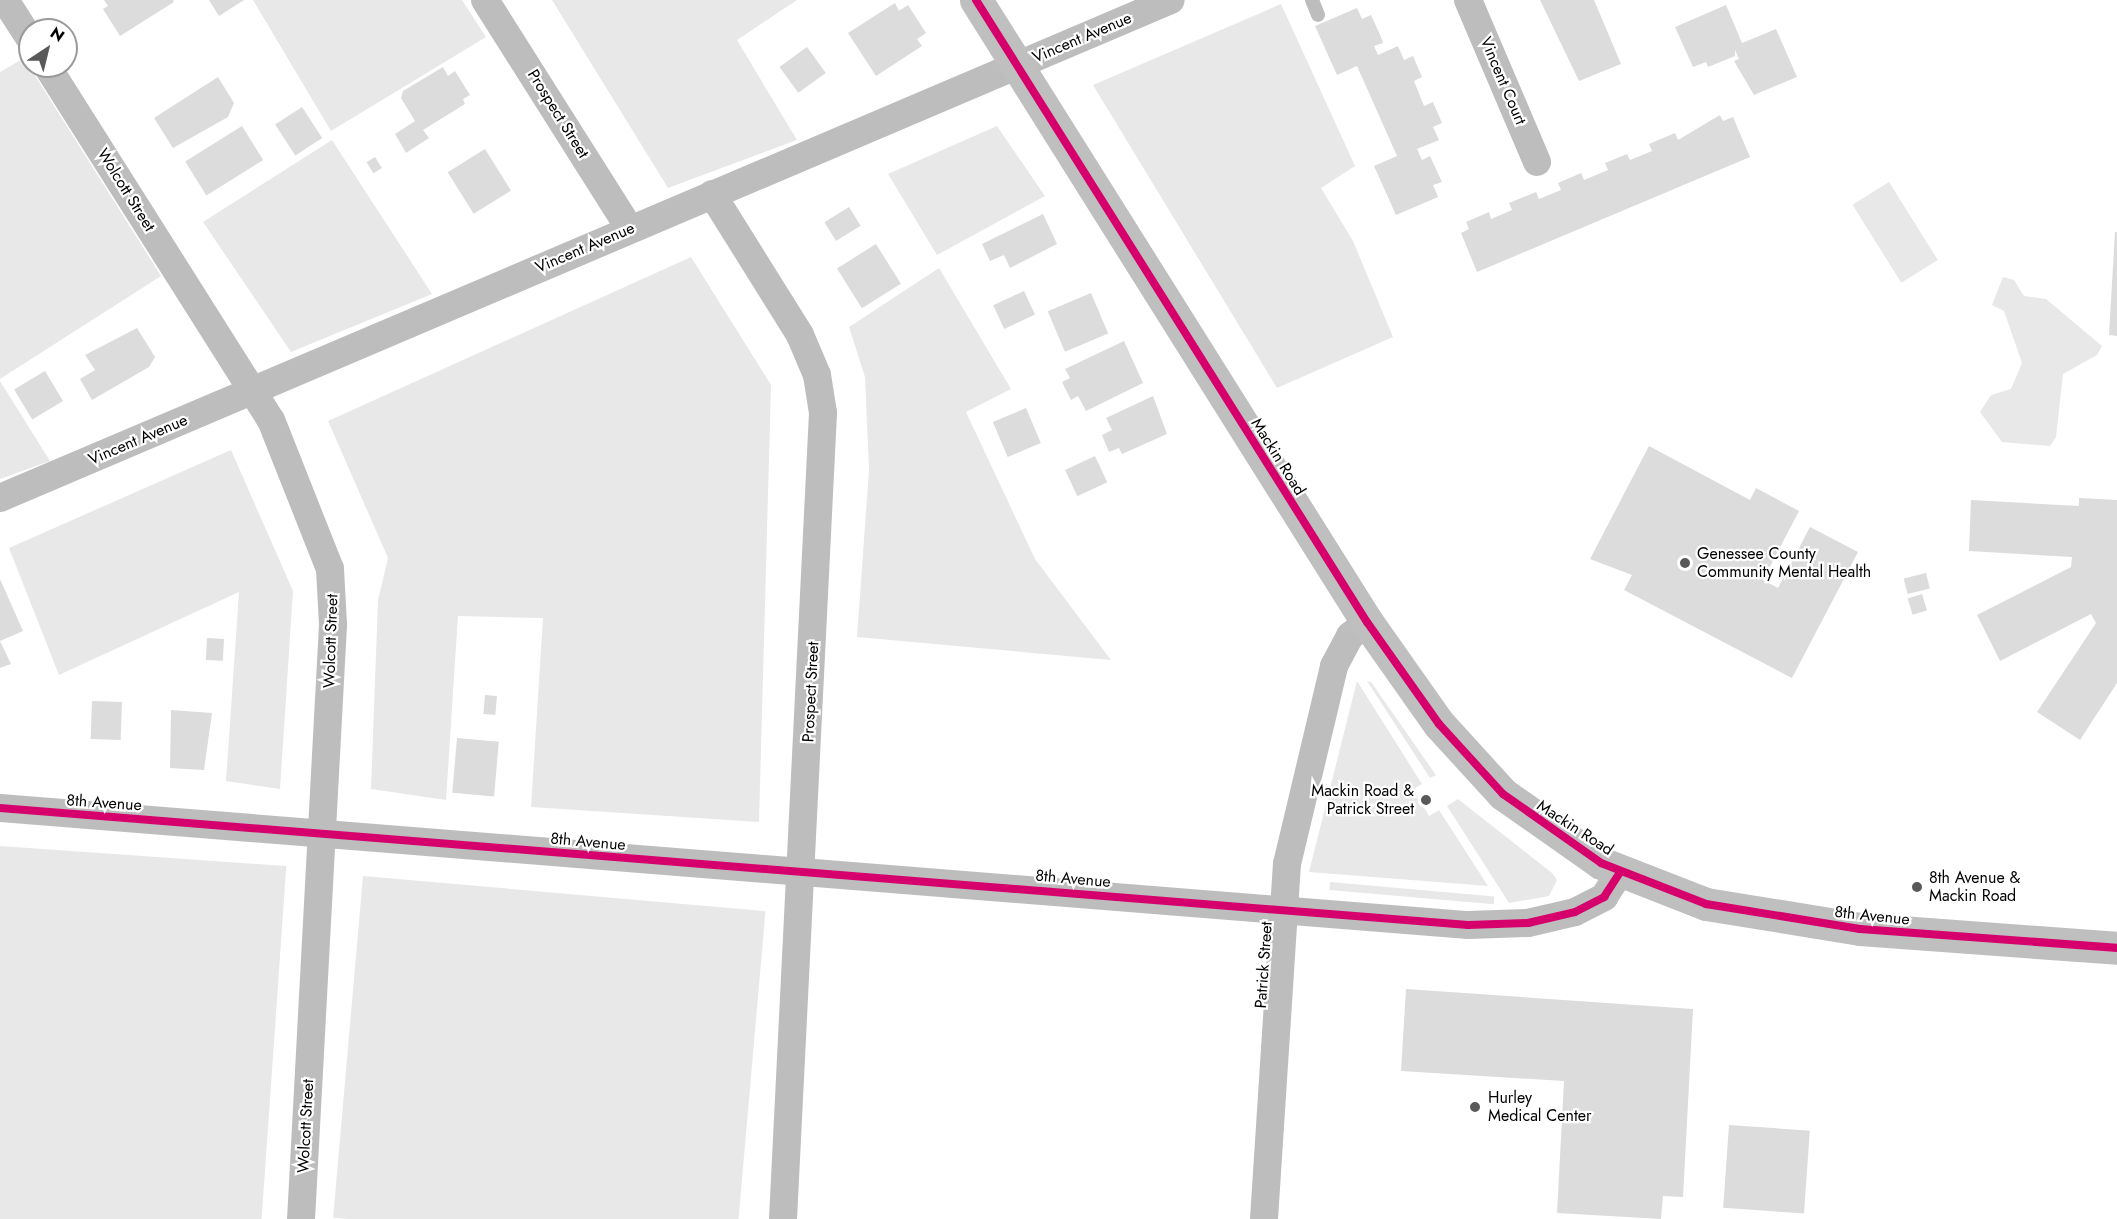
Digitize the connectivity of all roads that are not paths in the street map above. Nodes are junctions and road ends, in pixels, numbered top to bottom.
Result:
1 (5, 0) edge
2 (485, 0) edge
3 (976, 0) edge
4 (1171, 0) edge
5 (1312, 0) edge
6 (1468, 0) edge
7 (1318, 15) dead end
8 (18, 20) edge
9 (1017, 65) junction
10 (55, 78) edge
11 (1538, 162) dead end
12 (712, 194) junction
13 (630, 229) junction
14 (253, 391) junction
15 (0, 498) edge
16 (1367, 622) junction
17 (0, 808) edge
18 (322, 833) junction
19 (802, 872) junction
20 (1620, 872) junction
21 (1282, 909) junction
22 (2117, 948) edge
23 (301, 1219) edge
24 (783, 1219) edge
25 (1264, 1219) edge

1 - 8 street
2 - 13 street, Prospect Street
3 - 9 street, Mackin Road
4 - 9 street, Vincent Avenue
5 - 7 lane
6 - 11 street, Vincent Court
9 - 12 street, Vincent Avenue
9 - 16 street, Mackin Road
10 - 14 street, Wolcott Street
12 - 13 street, Vincent Avenue
12 - 19 street, Prospect Street
13 - 14 street, Vincent Avenue
14 - 15 street, Vincent Avenue
14 - 18 street, Wolcott Street
16 - 20 street, Mackin Road
16 - 21 street, Patrick Street
17 - 18 street, 8th Avenue
18 - 19 street, 8th Avenue
18 - 23 street, Wolcott Street
19 - 21 street, 8th Avenue
19 - 24 street, Prospect Street
20 - 21 street, 8th Avenue
20 - 22 street, 8th Avenue
21 - 25 street, Patrick Street

